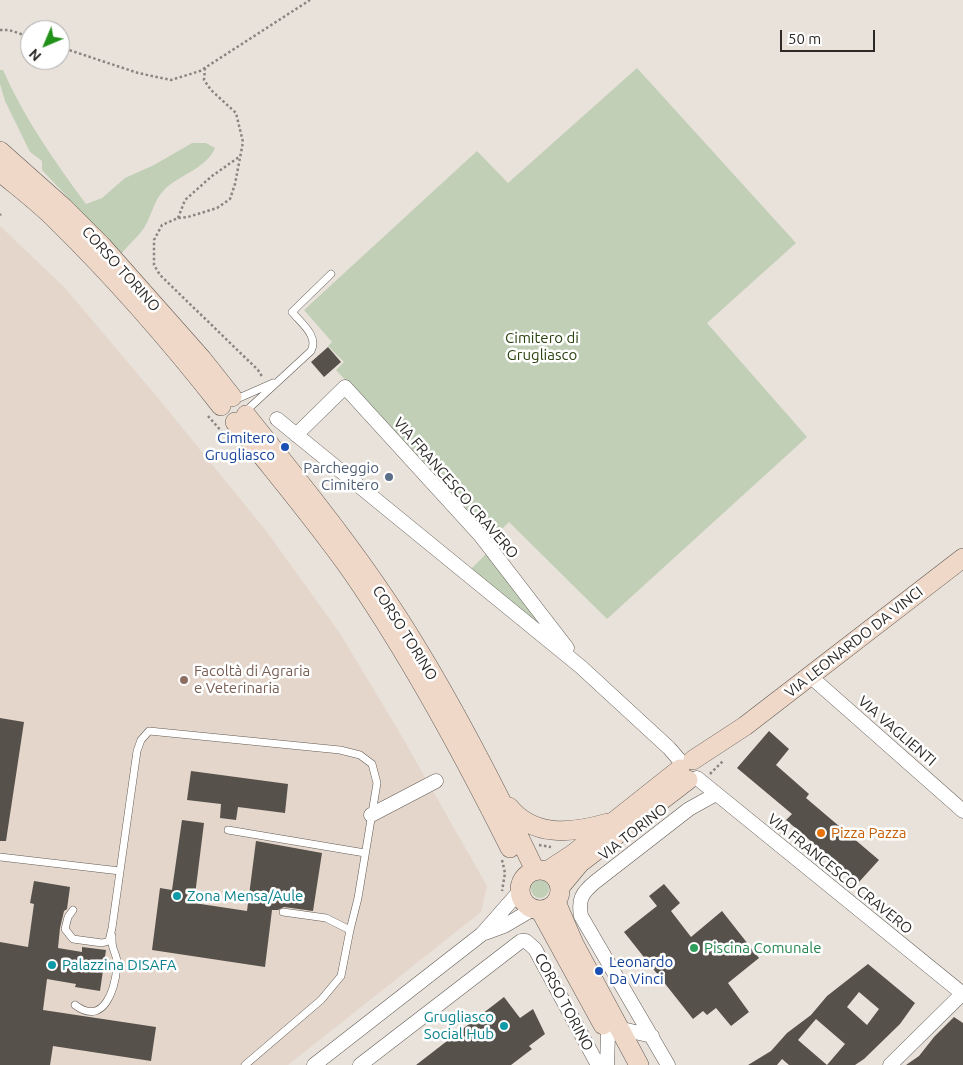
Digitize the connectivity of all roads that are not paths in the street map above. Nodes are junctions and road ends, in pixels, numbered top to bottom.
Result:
1 (0, 152) edge
2 (0, 172) edge
3 (330, 274) dead end
4 (278, 381) junction
5 (232, 411) junction
6 (276, 419) dead end
7 (296, 435) junction
8 (963, 558) edge
9 (581, 667) junction
10 (810, 676) junction
11 (690, 770) junction
12 (436, 781) dead end
13 (496, 790) junction
14 (716, 794) junction
15 (963, 810) edge
16 (649, 811) junction
17 (371, 815) junction
18 (614, 821) junction
19 (228, 830) dead end
20 (652, 837) junction
21 (365, 853) junction
22 (0, 857) edge
23 (120, 871) junction
24 (532, 877) junction
25 (547, 902) junction
26 (72, 910) dead end
27 (283, 912) dead end
28 (112, 928) junction
29 (350, 930) junction
30 (482, 934) junction
31 (963, 993) edge
32 (75, 1005) dead end
33 (613, 1031) junction
34 (652, 1036) junction
35 (245, 1065) edge
36 (314, 1065) edge
37 (360, 1065) edge
38 (598, 1065) edge
39 (606, 1065) edge
40 (624, 1065) edge
41 (639, 1065) edge
42 (668, 1065) edge
43 (890, 1065) edge

1 - 5 street, CORSO TORINO
2 - 5 street, CORSO TORINO
3 - 4 lane
4 - 5 lane
4 - 5 lane
5 - 13 street, CORSO TORINO
5 - 24 street, CORSO TORINO
6 - 7 street, VIA FRANCESCO CRAVERO
7 - 9 street, VIA FRANCESCO CRAVERO
7 - 9 street, VIA FRANCESCO CRAVERO
8 - 10 street, VIA LEONARDO DA VINCI
9 - 11 street, VIA FRANCESCO CRAVERO
10 - 11 street, VIA LEONARDO DA VINCI
10 - 15 street, VIA VAGLIENTI
11 - 14 street, VIA FRANCESCO CRAVERO
11 - 16 street, VIA LEONARDO DA VINCI
11 - 18 street, VIA LEONARDO DA VINCI
12 - 17 street
13 - 18 street
13 - 24 street, CORSO TORINO
14 - 20 street, VIA TORINO
14 - 31 street, VIA FRANCESCO CRAVERO
16 - 20 street
16 - 25 street, VIA LEONARDO DA VINCI
17 - 21 lane
17 - 23 lane
18 - 24 street, VIA LEONARDO DA VINCI
19 - 21 lane
20 - 34 street, VIA TORINO
21 - 29 lane
22 - 23 lane
23 - 28 lane
24 - 25 street, CORSO TORINO
24 - 25 street, CORSO TORINO
24 - 30 street, VIA LEONARDO DA VINCI
25 - 30 street, VIA LEONARDO DA VINCI
25 - 33 street, CORSO TORINO
26 - 28 lane
27 - 29 lane
28 - 32 lane
29 - 35 lane
30 - 36 street, VIA LEONARDO DA VINCI
31 - 43 street
33 - 34 street
33 - 39 street, CORSO TORINO
33 - 40 street, CORSO TORINO
33 - 41 street, CORSO TORINO
34 - 42 street
37 - 38 street, CORSO TORINO

